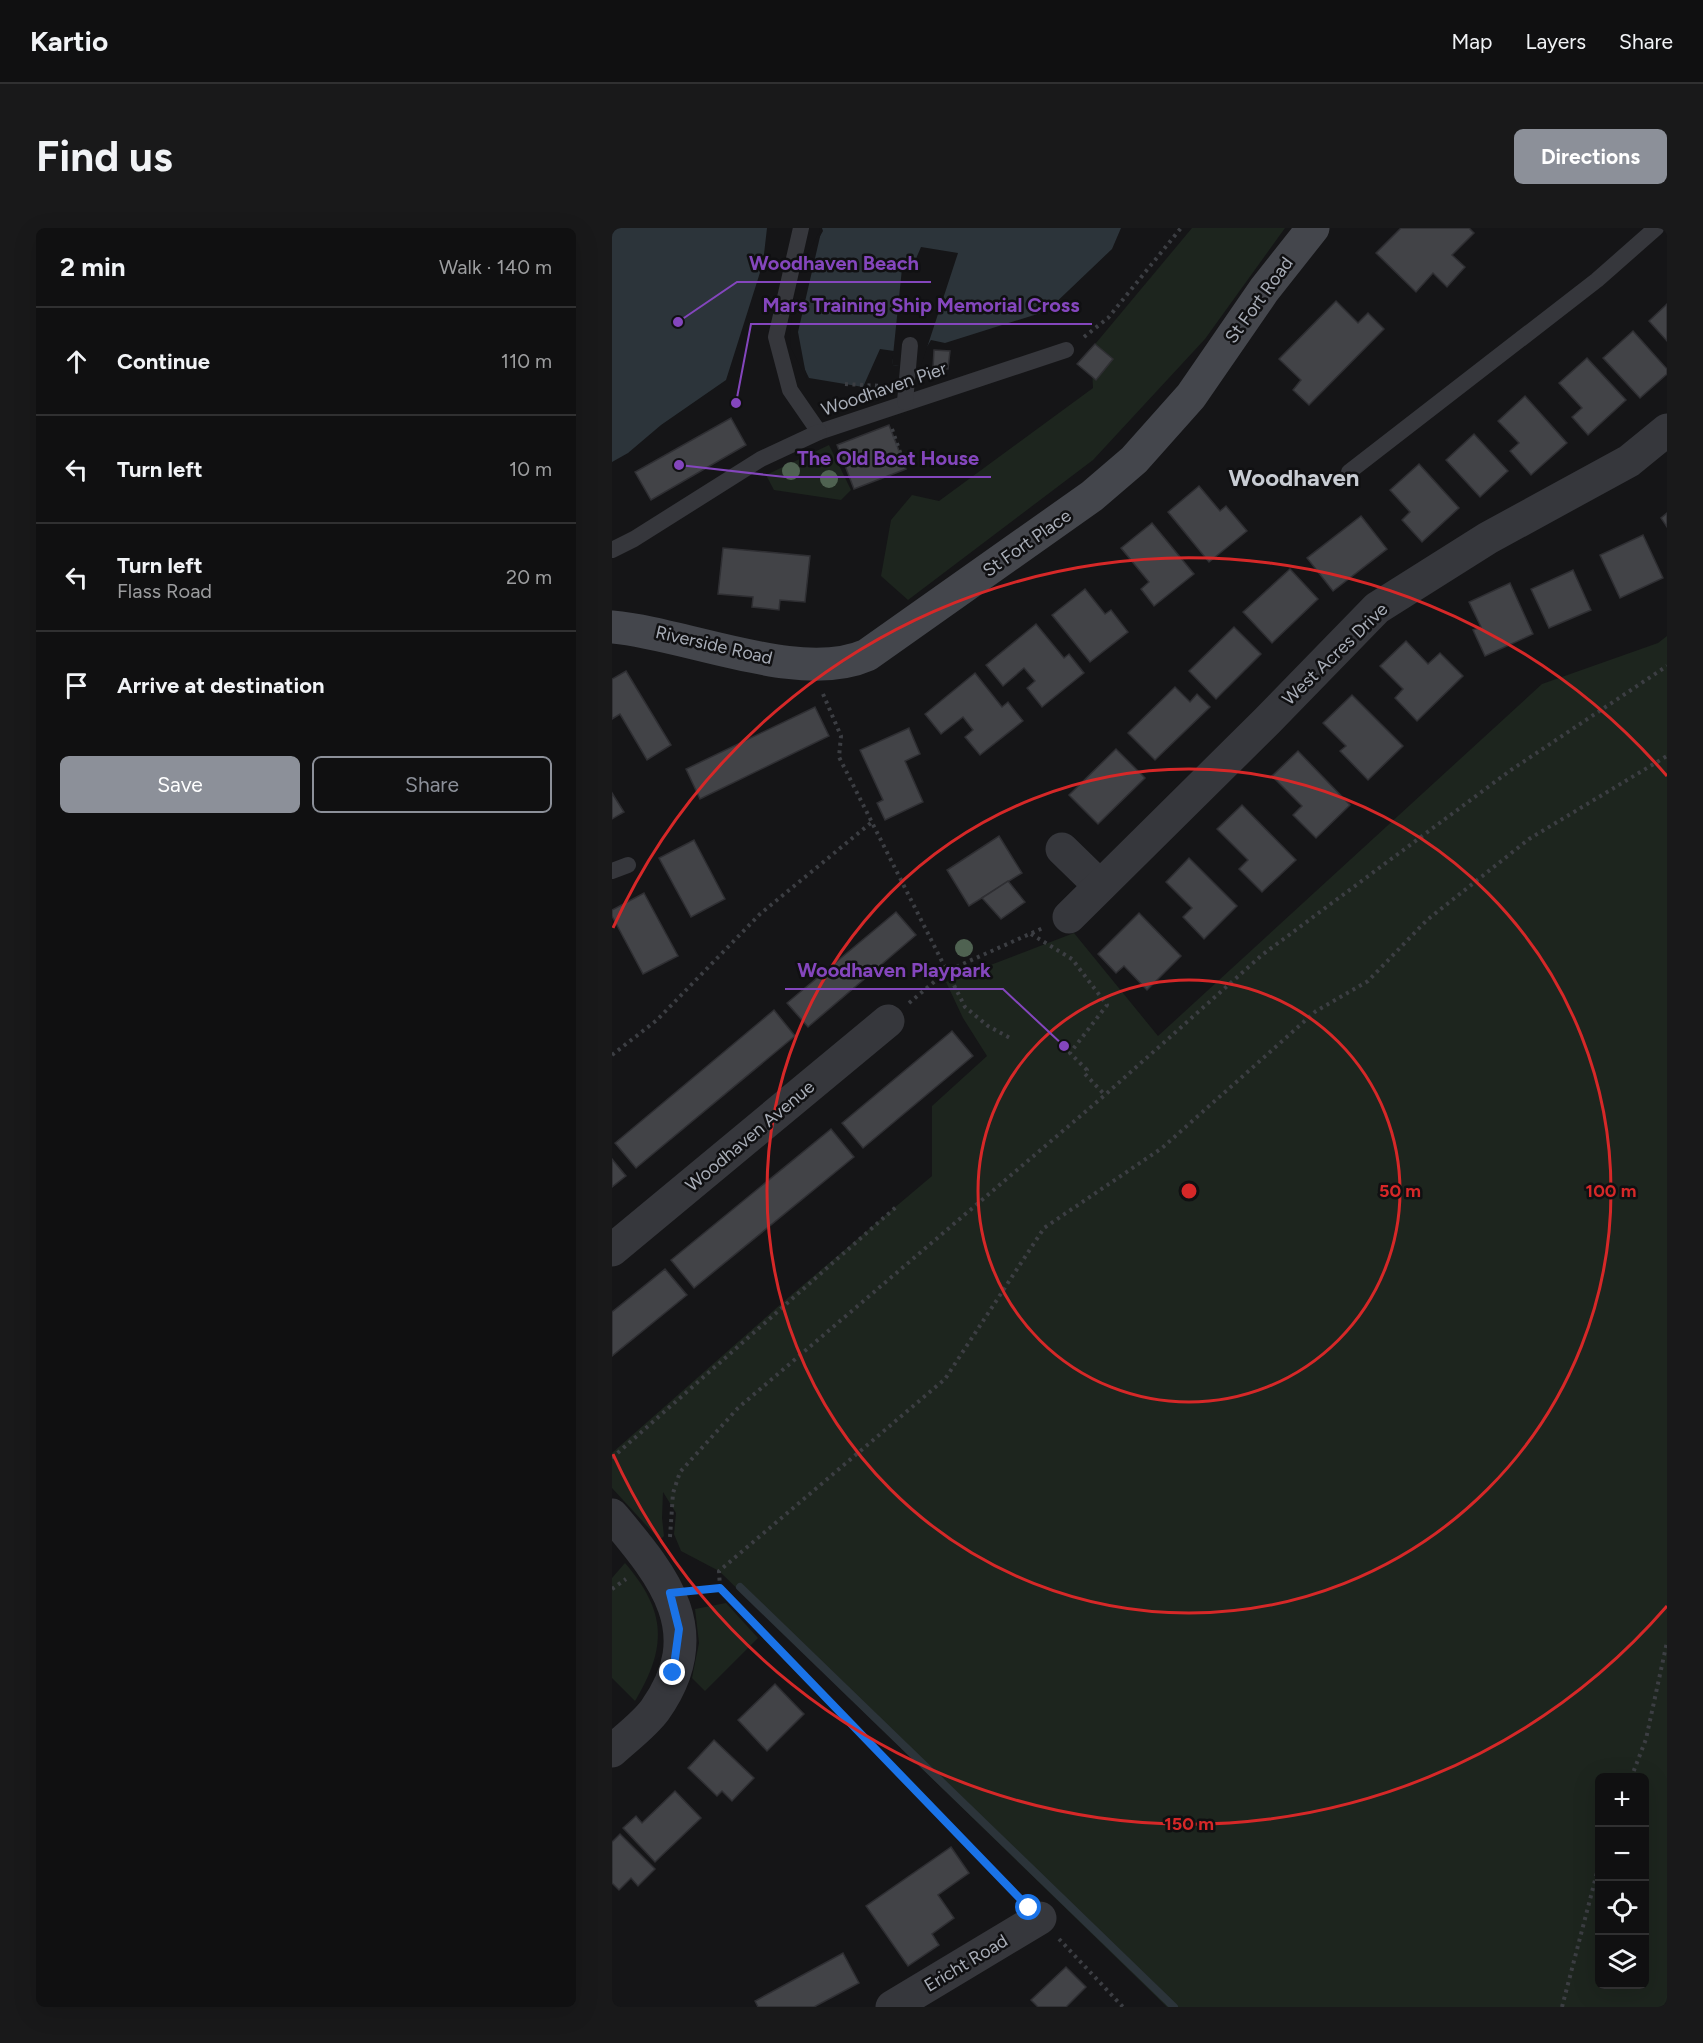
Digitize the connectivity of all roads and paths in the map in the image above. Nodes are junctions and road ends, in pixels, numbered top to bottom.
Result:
1 (801, 228) edge
2 (1181, 228) edge
3 (1313, 228) edge
4 (1656, 228) edge
5 (910, 345) dead end
6 (1066, 350) joint
7 (1206, 374) joint
8 (845, 384) dead end
9 (866, 385) dead end
10 (905, 402) junction
11 (1667, 430) edge
12 (819, 432) junction
13 (1349, 471) dead end
14 (612, 550) edge
15 (612, 627) edge
16 (1667, 666) edge
17 (818, 676) junction
18 (1667, 756) edge
19 (872, 822) junction
20 (1062, 849) dead end
21 (628, 865) dead end
22 (612, 871) edge
23 (1100, 886) junction
24 (1069, 917) joint
25 (1031, 934) junction
26 (947, 971) junction
27 (888, 1021) joint
28 (1012, 1039) dead end
29 (612, 1055) edge
30 (1105, 1095) junction
31 (896, 1207) dead end
32 (612, 1250) edge
33 (612, 1458) edge
34 (612, 1515) edge
35 (664, 1547) dead end
36 (720, 1588) junction
37 (670, 1593) junction
38 (1667, 1642) edge
39 (612, 1751) edge
40 (1633, 1773) edge
41 (1595, 1880) edge
42 (1040, 1918) junction
43 (892, 2007) edge
44 (1123, 2007) edge
45 (1562, 2007) edge

1 - 12 lane, Woodhaven Pier
2 - 6 path
3 - 7 main road, St Fort Road
4 - 13 lane
5 - 10 lane
6 - 10 lane, Woodhaven Pier
7 - 17 main road, St Fort Place
8 - 9 path
10 - 12 lane, Woodhaven Pier
11 - 23 street, West Acres Drive
12 - 14 lane
15 - 17 main road, Riverside Road
16 - 30 path
17 - 19 path
18 - 36 path
19 - 26 path
19 - 29 path
20 - 23 street
21 - 22 lane
23 - 24 street, West Acres Drive
24 - 25 path
25 - 26 path
25 - 30 path
26 - 27 path
26 - 28 path
27 - 32 street, Woodhaven Avenue
30 - 35 path
31 - 33 path
34 - 37 street
36 - 37 path
36 - 42 path
37 - 39 street
38 - 40 path
41 - 45 path
42 - 43 street, Ericht Road
42 - 44 path

